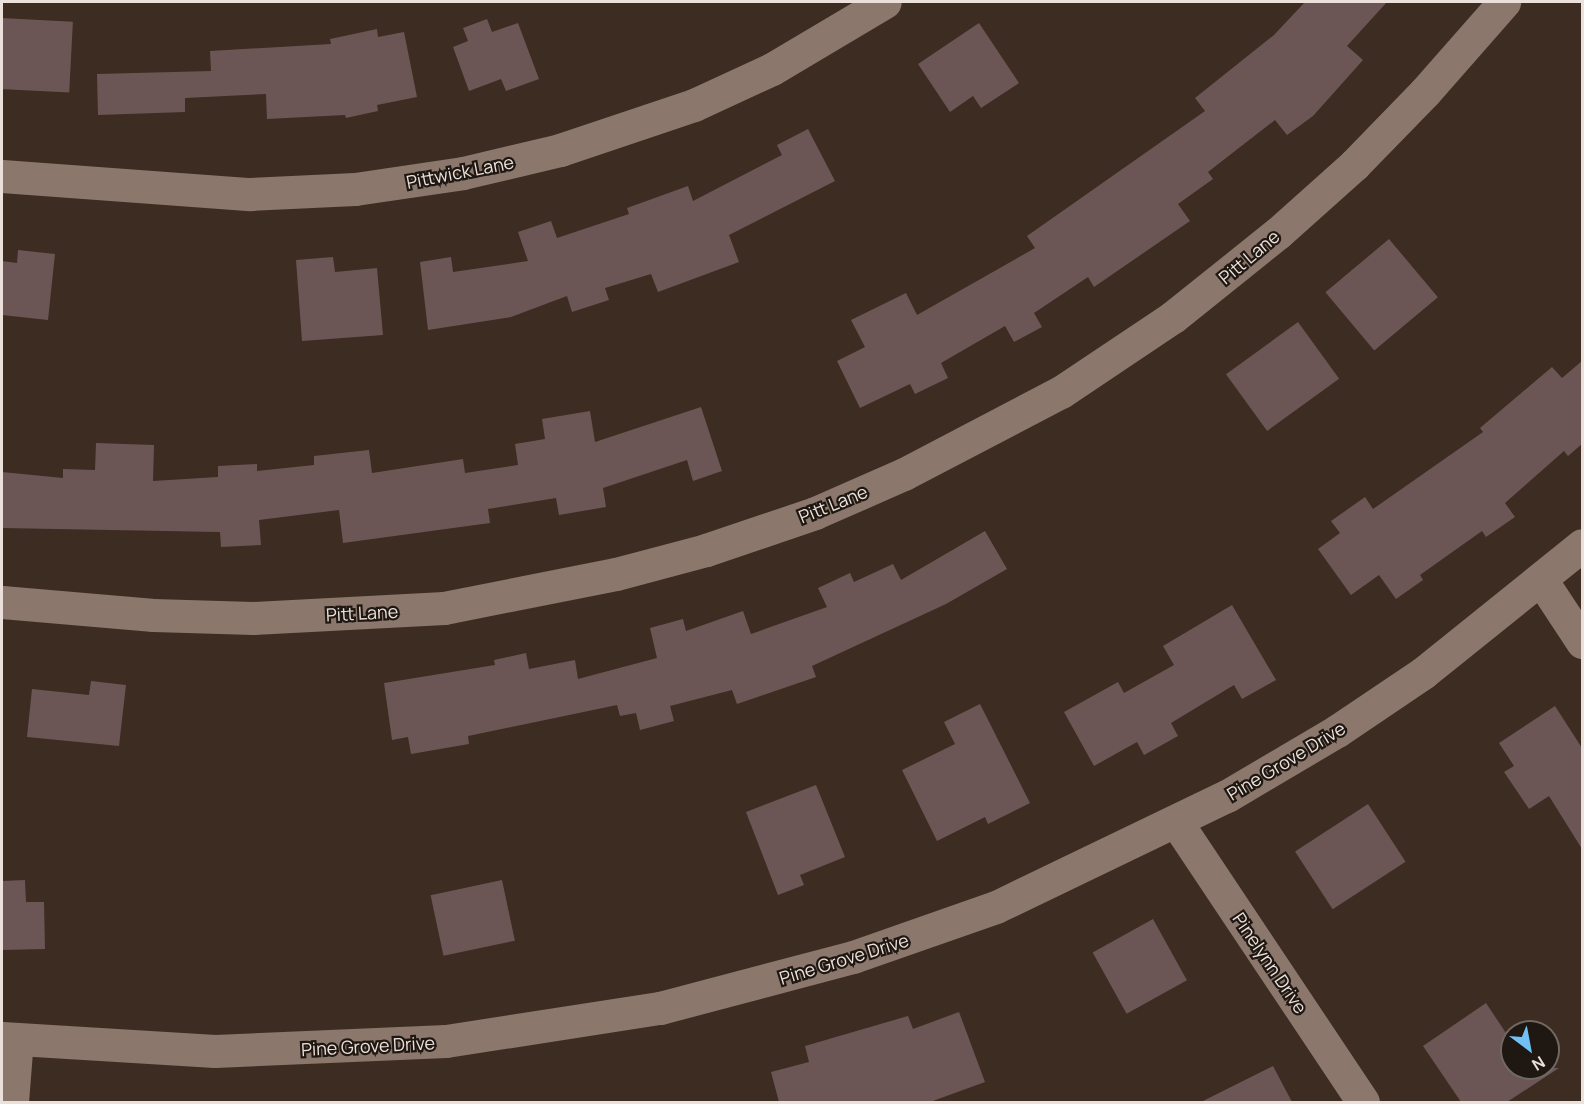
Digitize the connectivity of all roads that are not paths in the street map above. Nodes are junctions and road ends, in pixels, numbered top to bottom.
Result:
1 (885, 2) edge
2 (1504, 2) edge
3 (2, 176) edge
4 (1582, 545) edge
5 (1542, 581) junction
6 (2, 602) edge
7 (1582, 642) edge
8 (1177, 822) junction
9 (9, 1039) edge
10 (12, 1102) edge
11 (1364, 1102) edge

1 - 3 street, Pittwick Lane
2 - 6 street, Pitt Lane
4 - 5 street, Pine Grove Drive
5 - 7 street
5 - 8 street, Pine Grove Drive
8 - 9 street, Pine Grove Drive
8 - 11 street, Pinelynn Drive
9 - 10 street

